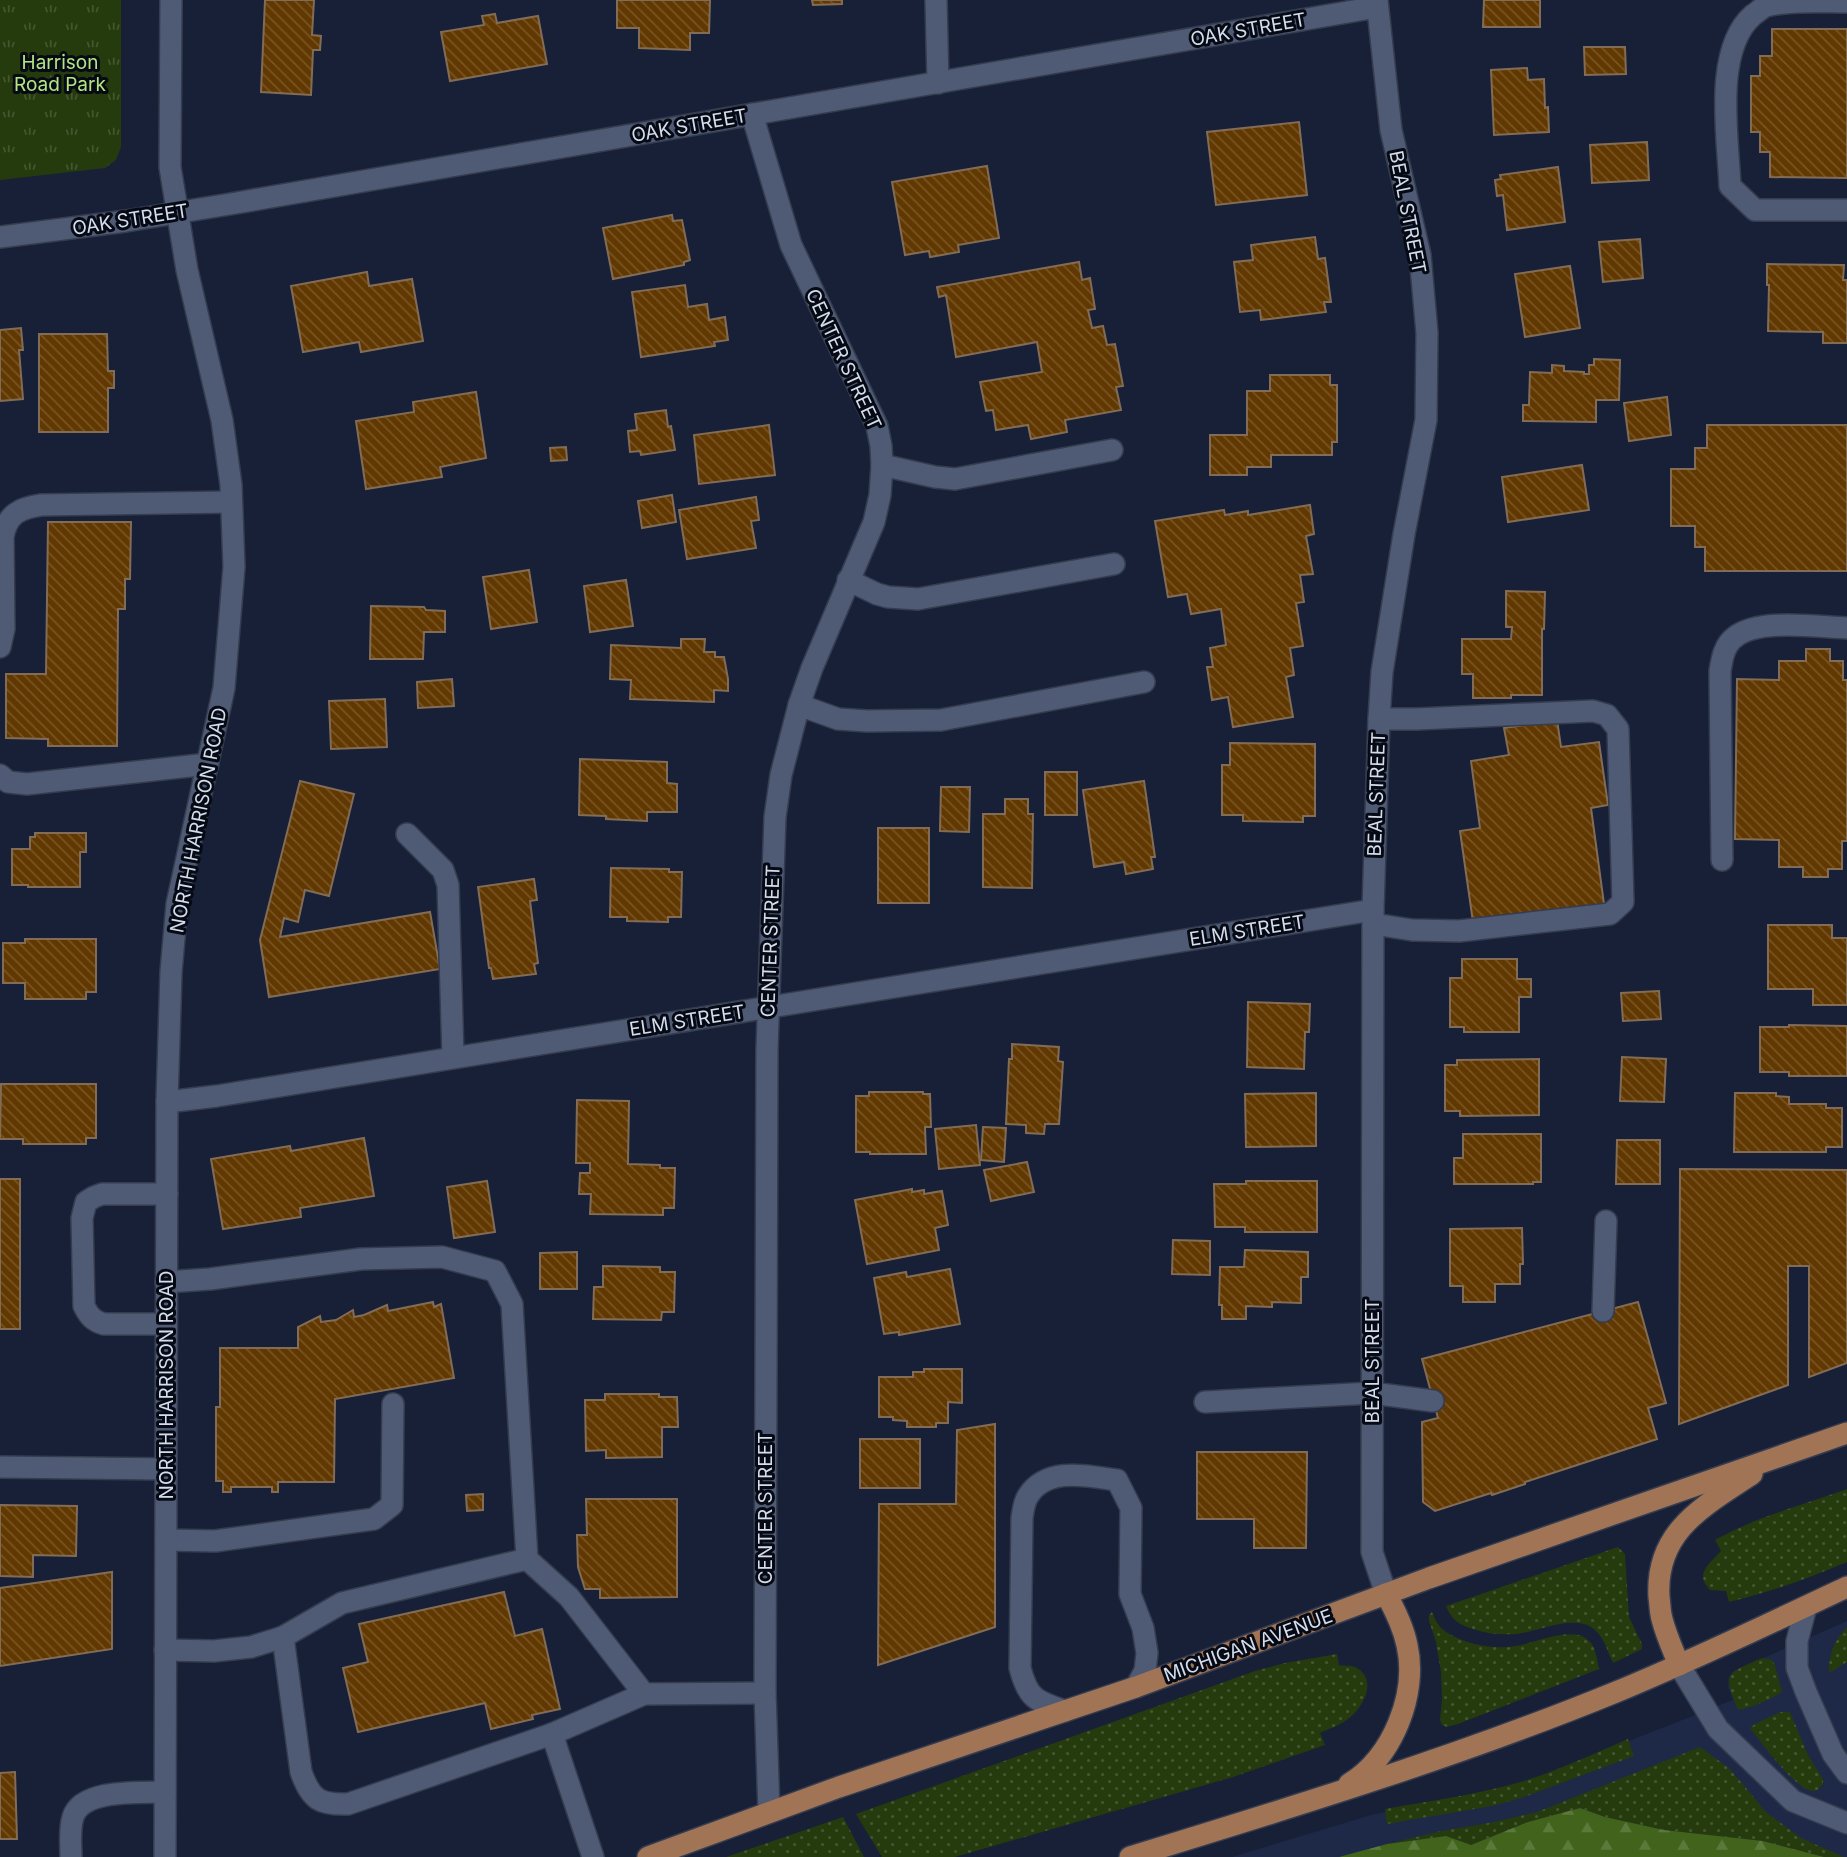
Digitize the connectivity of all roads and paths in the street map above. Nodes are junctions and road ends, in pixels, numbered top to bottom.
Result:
1 (171, 0) edge
2 (936, 0) edge
3 (1847, 2) edge
4 (1377, 3) edge
5 (938, 83) junction
6 (752, 114) junction
7 (1847, 210) edge
8 (176, 212) junction
9 (0, 237) edge
10 (1112, 450) dead end
11 (882, 465) junction
12 (231, 502) junction
13 (1114, 565) dead end
14 (848, 580) junction
15 (1847, 628) edge
16 (0, 647) edge
17 (1144, 682) dead end
18 (799, 705) junction
19 (1378, 719) junction
20 (208, 764) junction
21 (0, 775) edge
22 (407, 834) dead end
23 (1722, 860) dead end
24 (1373, 917) junction
25 (768, 1007) junction
26 (453, 1057) junction
27 (167, 1102) junction
28 (167, 1194) junction
29 (1606, 1221) dead end
30 (166, 1282) junction
31 (1603, 1311) dead end
32 (166, 1324) junction
33 (1372, 1393) junction
34 (1433, 1401) dead end
35 (1205, 1402) dead end
36 (393, 1404) dead end
37 (1847, 1433) edge
38 (1781, 1456) junction
39 (0, 1467) edge
40 (166, 1469) junction
41 (166, 1540) junction
42 (527, 1559) junction
43 (1847, 1587) edge
44 (1386, 1594) junction
45 (1806, 1606) junction
46 (283, 1637) junction
47 (165, 1650) junction
48 (1679, 1665) junction
49 (1136, 1686) junction
50 (765, 1693) junction
51 (644, 1694) junction
52 (1065, 1711) junction
53 (552, 1734) junction
54 (1847, 1773) edge
55 (165, 1792) junction
56 (1328, 1797) junction
57 (769, 1812) junction
58 (1847, 1823) edge
59 (71, 1857) edge
60 (165, 1857) edge
61 (593, 1857) edge
62 (648, 1857) edge
63 (1130, 1857) edge

1 - 8 street, NORTH HARRISON ROAD
2 - 5 street
3 - 7 street
4 - 5 street, OAK STREET
4 - 19 street, BEAL STREET
5 - 6 street, OAK STREET
6 - 8 street, OAK STREET
6 - 11 street, CENTER STREET
8 - 9 street, OAK STREET
8 - 12 street, NORTH HARRISON ROAD
10 - 11 street
11 - 14 street, CENTER STREET
12 - 16 street
12 - 20 street, NORTH HARRISON ROAD
13 - 14 street
14 - 18 street, CENTER STREET
15 - 23 street
17 - 18 street
18 - 25 street, CENTER STREET
19 - 24 street, BEAL STREET
19 - 24 street, ELM STREET
20 - 21 street
20 - 27 street, NORTH HARRISON ROAD
22 - 26 street
24 - 25 street, ELM STREET
24 - 33 street, BEAL STREET
25 - 26 street, ELM STREET
25 - 50 street, CENTER STREET
26 - 27 street, ELM STREET
27 - 28 street, NORTH HARRISON ROAD
28 - 30 street, NORTH HARRISON ROAD
28 - 32 street
29 - 31 street
30 - 32 street, NORTH HARRISON ROAD
30 - 42 street
32 - 40 street, NORTH HARRISON ROAD
33 - 34 street
33 - 35 street
33 - 44 street, BEAL STREET
36 - 41 street
37 - 38 main road, MICHIGAN AVENUE
38 - 44 main road, MICHIGAN AVENUE
38 - 48 main road
39 - 40 street
40 - 41 street, NORTH HARRISON ROAD
41 - 47 street, NORTH HARRISON ROAD
42 - 46 street
42 - 51 street
43 - 45 main road
44 - 49 main road, MICHIGAN AVENUE
44 - 56 main road
45 - 48 main road
45 - 54 street
46 - 47 street
46 - 53 street
47 - 55 street, NORTH HARRISON ROAD
48 - 56 main road
48 - 58 street
49 - 52 main road, MICHIGAN AVENUE
49 - 52 street
50 - 51 street
50 - 57 street, CENTER STREET
51 - 53 street
52 - 57 main road, MICHIGAN AVENUE
53 - 61 street
55 - 59 street
55 - 60 street, NORTH HARRISON ROAD
56 - 63 main road
57 - 62 main road, MICHIGAN AVENUE

